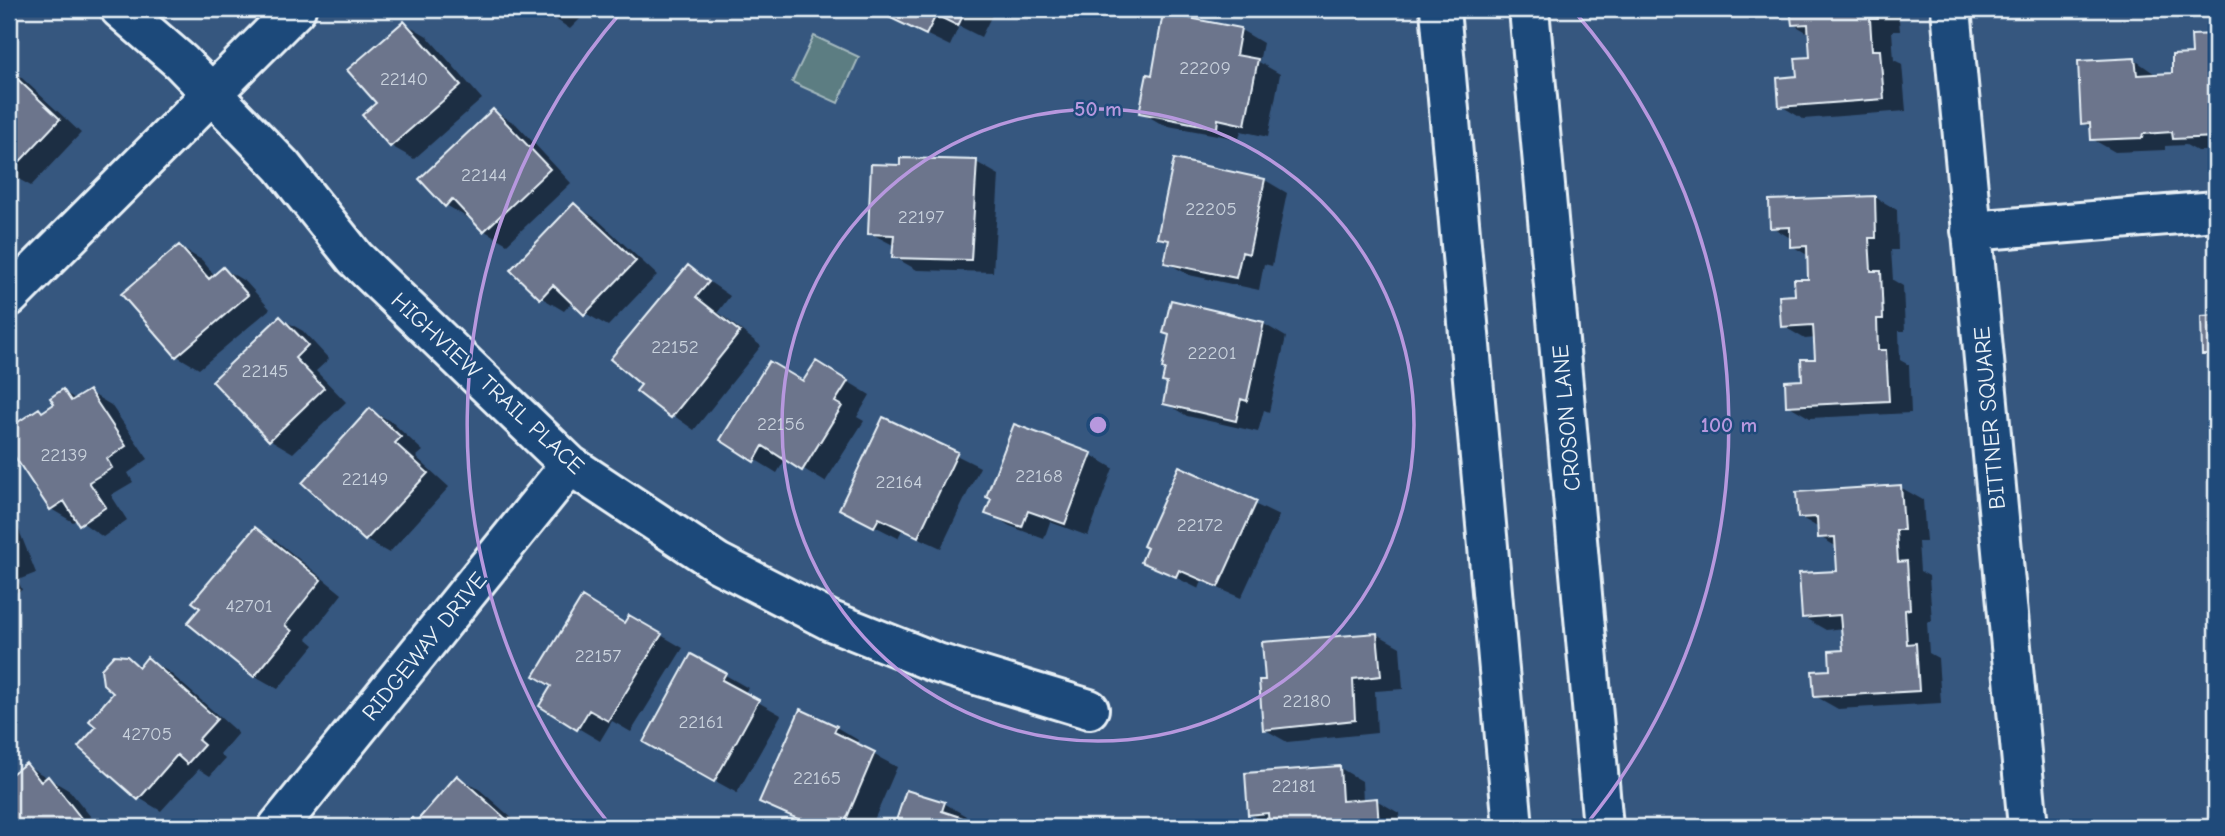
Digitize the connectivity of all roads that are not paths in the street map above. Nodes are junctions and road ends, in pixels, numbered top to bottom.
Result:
1 (120, 9) edge
2 (296, 9) edge
3 (1440, 9) edge
4 (1529, 9) edge
5 (1951, 9) edge
6 (212, 93) junction
7 (2216, 211) edge
8 (1971, 231) junction
9 (9, 297) edge
10 (570, 465) junction
11 (1089, 709) dead end
12 (278, 827) edge
13 (1513, 827) edge
14 (1603, 827) edge
15 (2028, 827) edge

1 - 6 street, HIGHVIEW TRAIL PLACE
2 - 6 street
3 - 13 street
4 - 14 street, CROSON LANE
5 - 8 street, BITTNER SQUARE
6 - 9 street
6 - 10 street, HIGHVIEW TRAIL PLACE
7 - 8 street
8 - 15 street, BITTNER SQUARE
10 - 11 street, HIGHVIEW TRAIL PLACE
10 - 12 street, RIDGEWAY DRIVE

